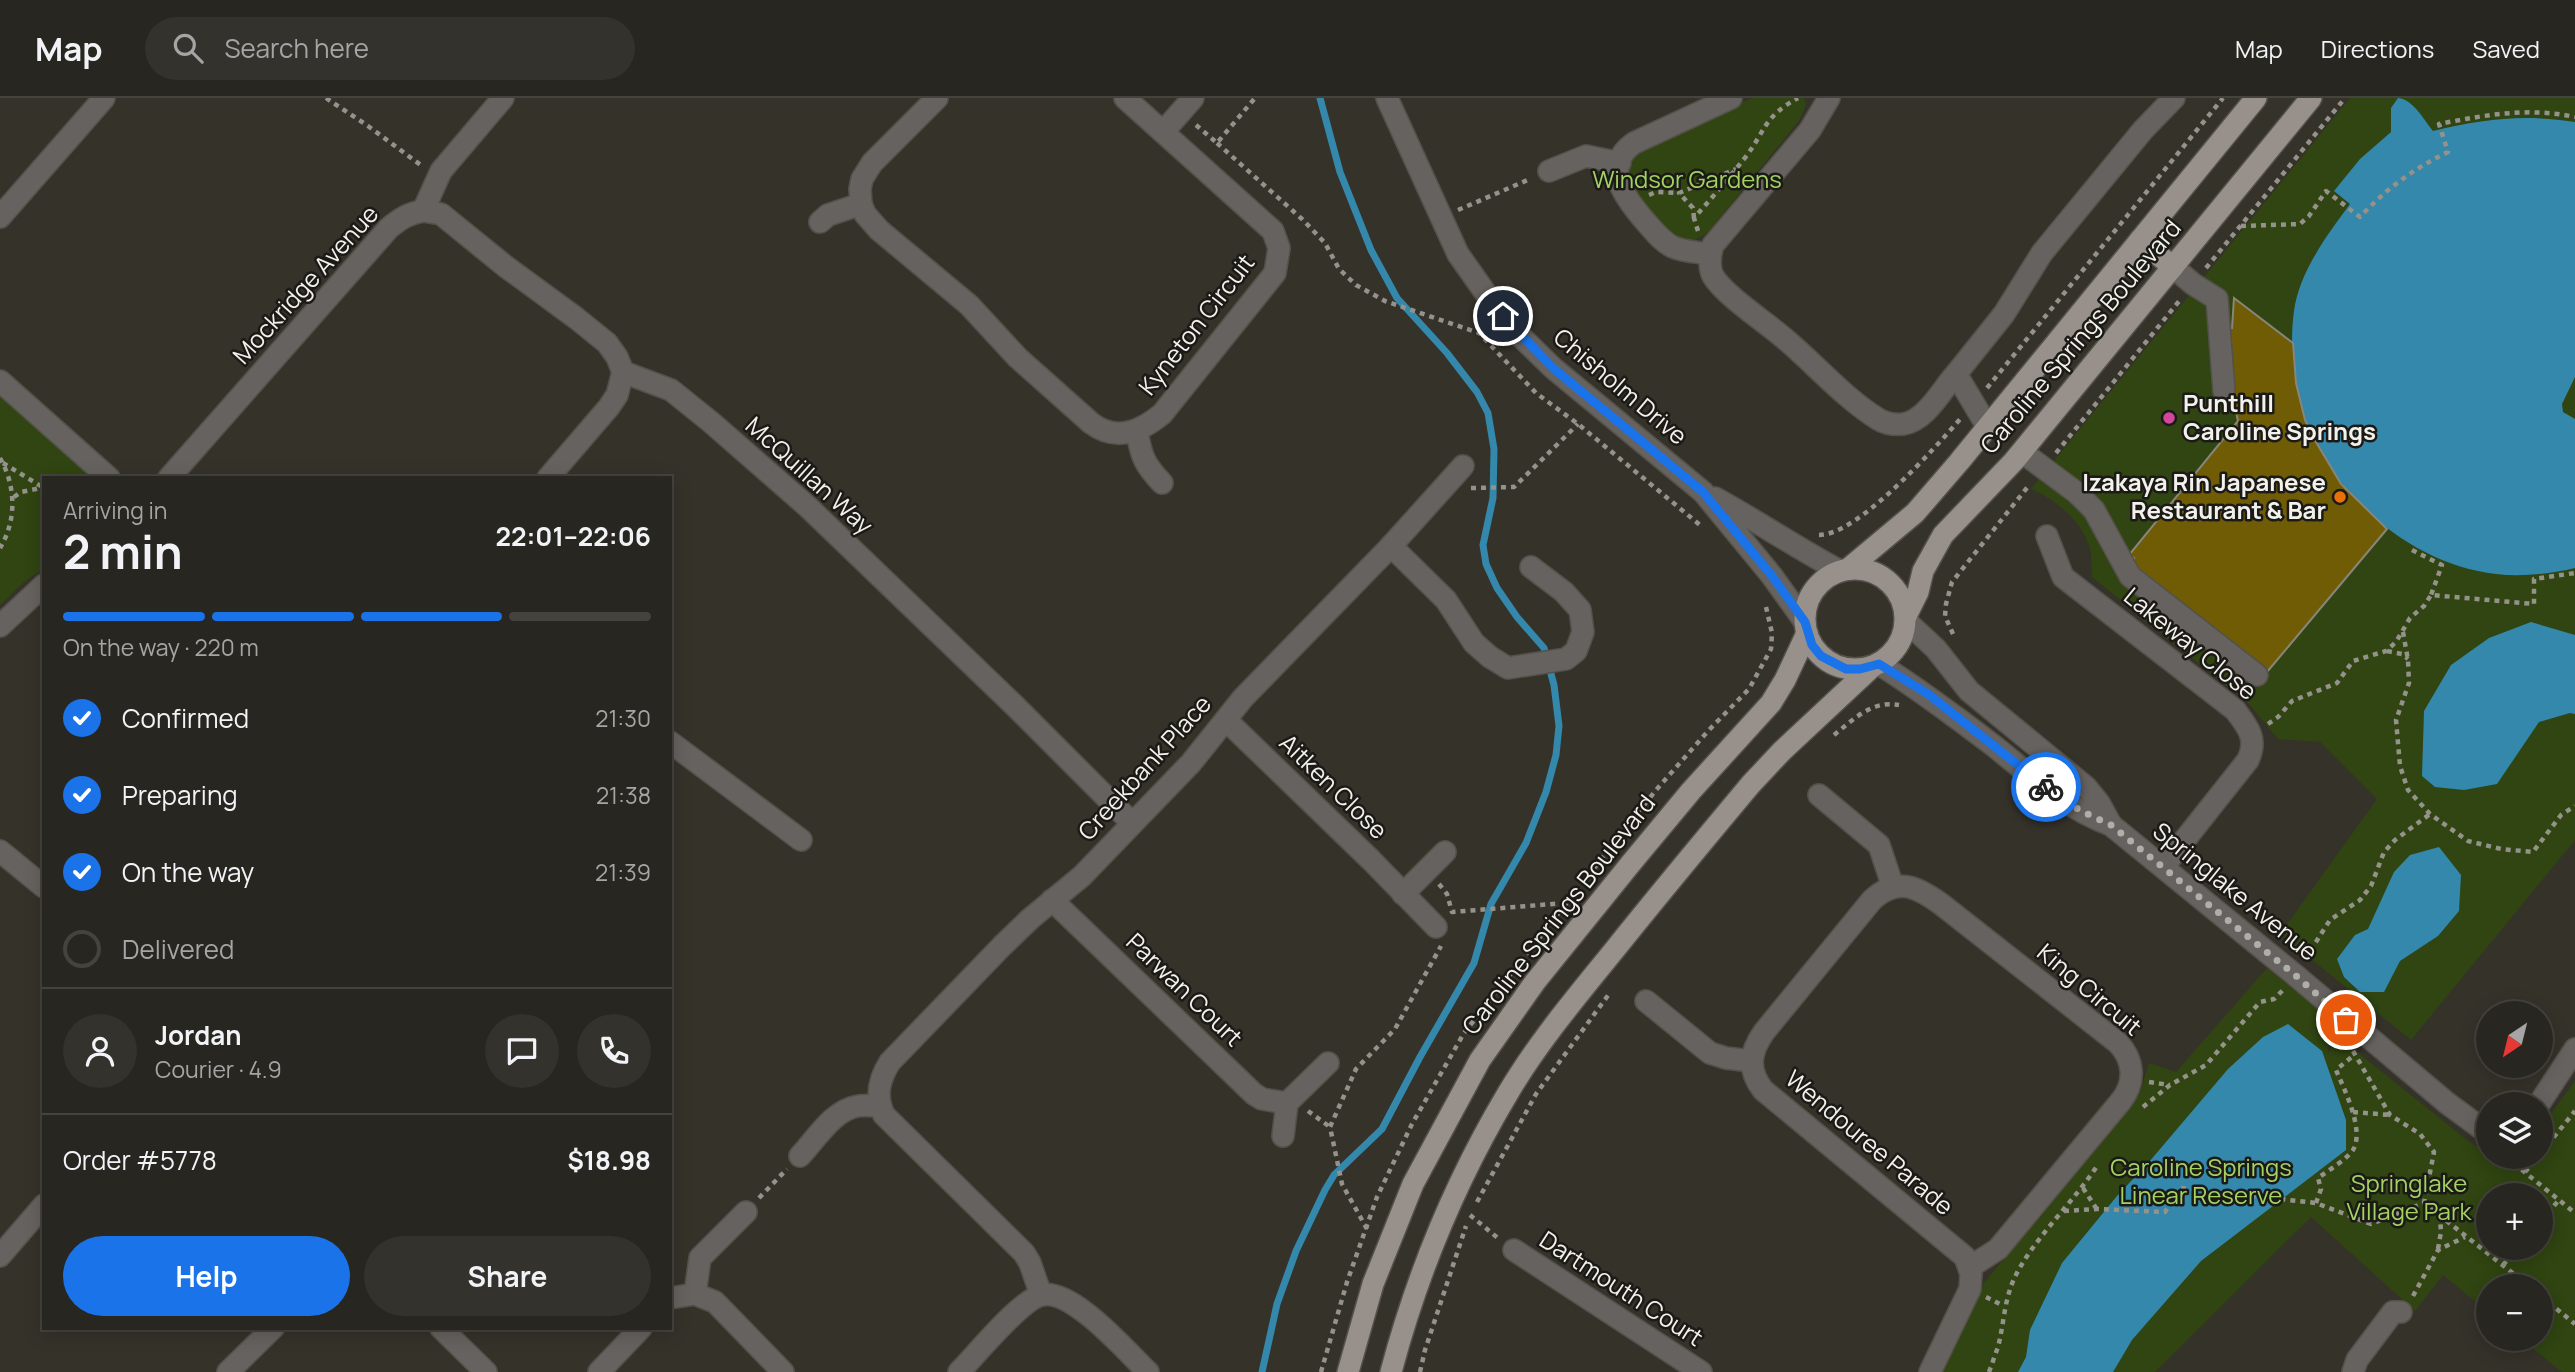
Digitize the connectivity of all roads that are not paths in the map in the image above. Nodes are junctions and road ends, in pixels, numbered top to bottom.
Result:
1 (103, 98) edge
2 (503, 98) edge
3 (937, 98) edge
4 (1125, 98) edge
5 (1387, 98) edge
6 (1731, 98) edge
7 (1829, 98) edge
8 (2174, 98) edge
9 (2256, 98) edge
10 (2311, 98) edge
11 (1187, 105) edge
12 (1163, 132) junction
13 (1620, 163) junction
14 (1549, 171) road end
15 (861, 204) junction
16 (423, 211) junction
17 (0, 217) edge
18 (820, 222) dead end
19 (2140, 240) junction
20 (1706, 245) junction
21 (2173, 267) junction
22 (623, 372) junction
23 (1956, 373) junction
24 (0, 381) edge
25 (2224, 391) dead end
26 (1987, 426) junction
27 (1137, 431) junction
28 (2022, 452) junction
29 (1463, 466) dead end
30 (107, 476) edge
31 (171, 476) edge
32 (550, 476) edge
33 (1163, 483) dead end
34 (1703, 492) junction
35 (2047, 536) dead end
36 (1391, 547) junction
37 (1531, 567) dead end
38 (1844, 570) junction
39 (42, 587) edge
40 (1906, 618) junction
41 (0, 626) edge
42 (1806, 628) junction
43 (1876, 665) junction
44 (2257, 675) dead end
45 (1226, 720) junction
46 (672, 743) edge
47 (1819, 794) dead end
48 (1132, 824) junction
49 (2111, 825) junction
50 (801, 840) dead end
51 (0, 851) edge
52 (1445, 852) dead end
53 (2164, 866) junction
54 (42, 885) edge
55 (1893, 887) junction
56 (1403, 894) junction
57 (1052, 900) junction
58 (1444, 928) road end
59 (1646, 1001) dead end
60 (2575, 1049) edge
61 (1751, 1061) junction
62 (1328, 1063) dead end
63 (2547, 1092) edge
64 (1287, 1104) junction
65 (880, 1106) junction
66 (2476, 1125) edge
67 (1283, 1136) dead end
68 (800, 1156) road end
69 (42, 1207) edge
70 (746, 1212) road end
71 (1514, 1250) road end
72 (0, 1256) edge
73 (1970, 1267) junction
74 (695, 1294) junction
75 (1041, 1294) junction
76 (672, 1298) edge
77 (2401, 1312) road end
78 (271, 1330) edge
79 (443, 1330) edge
80 (639, 1330) edge
81 (228, 1372) edge
82 (486, 1372) edge
83 (599, 1372) edge
84 (783, 1372) edge
85 (959, 1372) edge
86 (1148, 1372) edge
87 (1348, 1372) edge
88 (1391, 1372) edge
89 (1701, 1372) edge
90 (1930, 1372) edge
91 (2353, 1372) edge

1 - 17 street
2 - 16 street
3 - 15 street
4 - 12 street, Kyneton Circuit
5 - 34 street, Chisholm Drive
6 - 13 street
7 - 20 street
8 - 23 street
9 - 19 main road, Caroline Springs Boulevard
10 - 21 main road, Caroline Springs Boulevard
11 - 12 street
12 - 27 street, Kyneton Circuit
13 - 14 street
13 - 20 street
15 - 18 street
15 - 27 street, Kyneton Circuit
16 - 22 street
16 - 31 street, Mockridge Avenue
19 - 21 main road
19 - 26 main road, Caroline Springs Boulevard
20 - 23 street
21 - 25 street
21 - 28 main road, Caroline Springs Boulevard
22 - 32 street
22 - 48 street, McQuillan Way
23 - 26 street, Caroline Springs Boulevard
24 - 30 street
26 - 38 main road, Caroline Springs Boulevard
27 - 33 street, Kyneton Circuit
28 - 40 main road, Caroline Springs Boulevard
28 - 44 street
29 - 36 street, Creekbank Place
34 - 38 street, Chisholm Drive
34 - 42 street, Chisholm Drive
35 - 53 street, Lakeway Close
36 - 37 street
36 - 45 street, Creekbank Place
38 - 40 main road
38 - 42 main road
39 - 41 street
40 - 43 main road
40 - 49 street, Springlake Avenue
42 - 43 main road
42 - 87 main road, Caroline Springs Boulevard
43 - 49 street, Springlake Avenue
43 - 88 main road
45 - 48 street, Creekbank Place
45 - 56 street, Aitken Close
46 - 50 street
47 - 55 street
48 - 57 street, Creekbank Place
49 - 53 street, Springlake Avenue
51 - 54 street
52 - 56 street
53 - 66 street, Springlake Avenue
55 - 61 street
55 - 73 street, King Circuit
56 - 58 street, Aitken Close
57 - 64 street, Parwan Court
57 - 65 street, Creekbank Place
59 - 61 street
60 - 63 street
61 - 73 street, Wendouree Parade
62 - 64 street
64 - 67 street
65 - 68 street
65 - 75 street
69 - 72 street
70 - 74 street
71 - 89 street, Dartmouth Court
73 - 90 street
74 - 76 street
74 - 84 street
75 - 85 street
75 - 86 street
77 - 91 street
78 - 81 street
79 - 82 street
80 - 83 street

